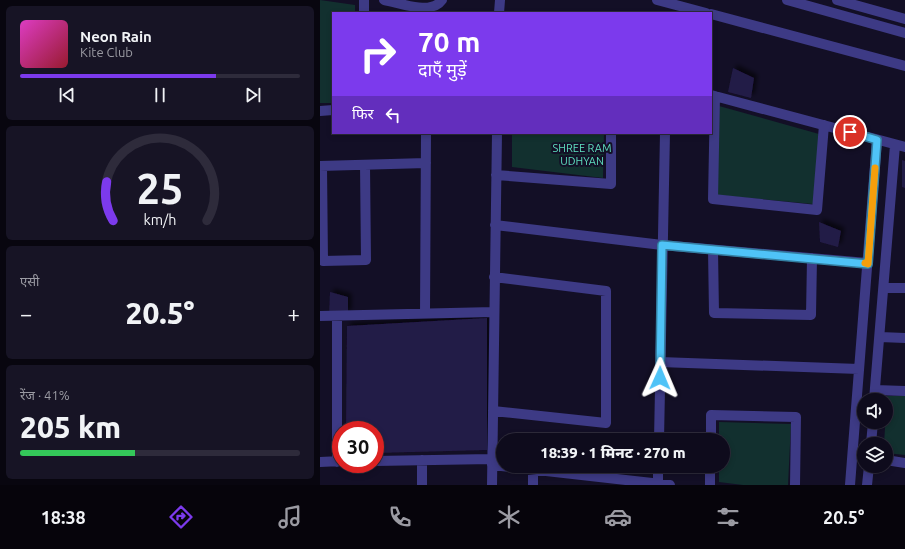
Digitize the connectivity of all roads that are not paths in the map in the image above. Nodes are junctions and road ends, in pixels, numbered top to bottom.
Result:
1 (364, 0) edge
2 (384, 0) edge
3 (442, 0) edge
4 (500, 0) edge
5 (657, 0) edge
6 (787, 0) edge
7 (837, 0) edge
8 (427, 11) edge
9 (364, 12) edge
10 (499, 12) edge
11 (702, 12) edge
12 (712, 14) edge
13 (905, 19) edge
14 (905, 33) edge
15 (905, 66) edge
16 (713, 95) edge
17 (332, 110) edge
18 (320, 111) edge
19 (824, 125) junction
20 (426, 134) edge
21 (497, 134) edge
22 (611, 134) edge
23 (665, 134) edge
24 (877, 140) junction
25 (900, 146) edge
26 (426, 163) junction
27 (365, 165) junction
28 (321, 166) edge
29 (496, 175) junction
30 (495, 225) junction
31 (662, 245) junction
32 (712, 250) junction
33 (812, 258) junction
34 (868, 264) junction
35 (494, 277) junction
36 (884, 288) junction
37 (905, 288) edge
38 (494, 312) junction
39 (426, 314) junction
40 (320, 316) edge
41 (337, 316) junction
42 (880, 337) junction
43 (905, 338) edge
44 (660, 362) junction
45 (859, 369) junction
46 (905, 391) edge
47 (875, 393) edge
48 (890, 393) edge
49 (493, 411) junction
50 (338, 421) edge
51 (659, 433) edge
52 (711, 433) edge
53 (422, 460) junction
54 (384, 461) edge
55 (893, 461) edge
56 (320, 462) edge
57 (332, 462) edge
58 (492, 462) junction
59 (905, 462) edge
60 (496, 463) edge
61 (533, 473) edge
62 (560, 473) edge
63 (658, 473) edge
64 (710, 473) edge
65 (868, 473) edge
66 (658, 484) edge
67 (422, 485) edge
68 (492, 485) edge
69 (533, 485) edge
70 (670, 485) edge
71 (710, 485) edge
72 (795, 485) edge
73 (850, 485) edge
74 (867, 485) edge

1 - 9 street
2 - 8 street
3 - 8 street
4 - 10 street
5 - 11 street
6 - 14 street
7 - 13 street
12 - 15 street
16 - 19 street
16 - 19 street
17 - 18 street
19 - 24 street
20 - 26 street
21 - 29 street
22 - 29 street
23 - 31 street
24 - 25 street
24 - 34 street
25 - 36 street
26 - 27 street
26 - 39 street
27 - 28 street
27 - 28 street
29 - 30 street
30 - 31 street
30 - 35 street
31 - 32 street
31 - 44 street
32 - 33 street
32 - 33 street
33 - 34 street
34 - 45 street
35 - 38 street
35 - 49 street
36 - 37 street
36 - 42 street
38 - 39 street
38 - 49 street
39 - 41 street
40 - 41 street
41 - 50 street
42 - 43 street
42 - 47 street
44 - 45 street
44 - 51 street
45 - 73 street
46 - 48 street
49 - 58 street
52 - 72 street
53 - 54 street
53 - 58 street
53 - 67 street
55 - 59 street
56 - 57 street
58 - 60 street
58 - 68 street
61 - 69 street
62 - 66 street
63 - 66 street
64 - 71 street
65 - 74 street
66 - 70 street

